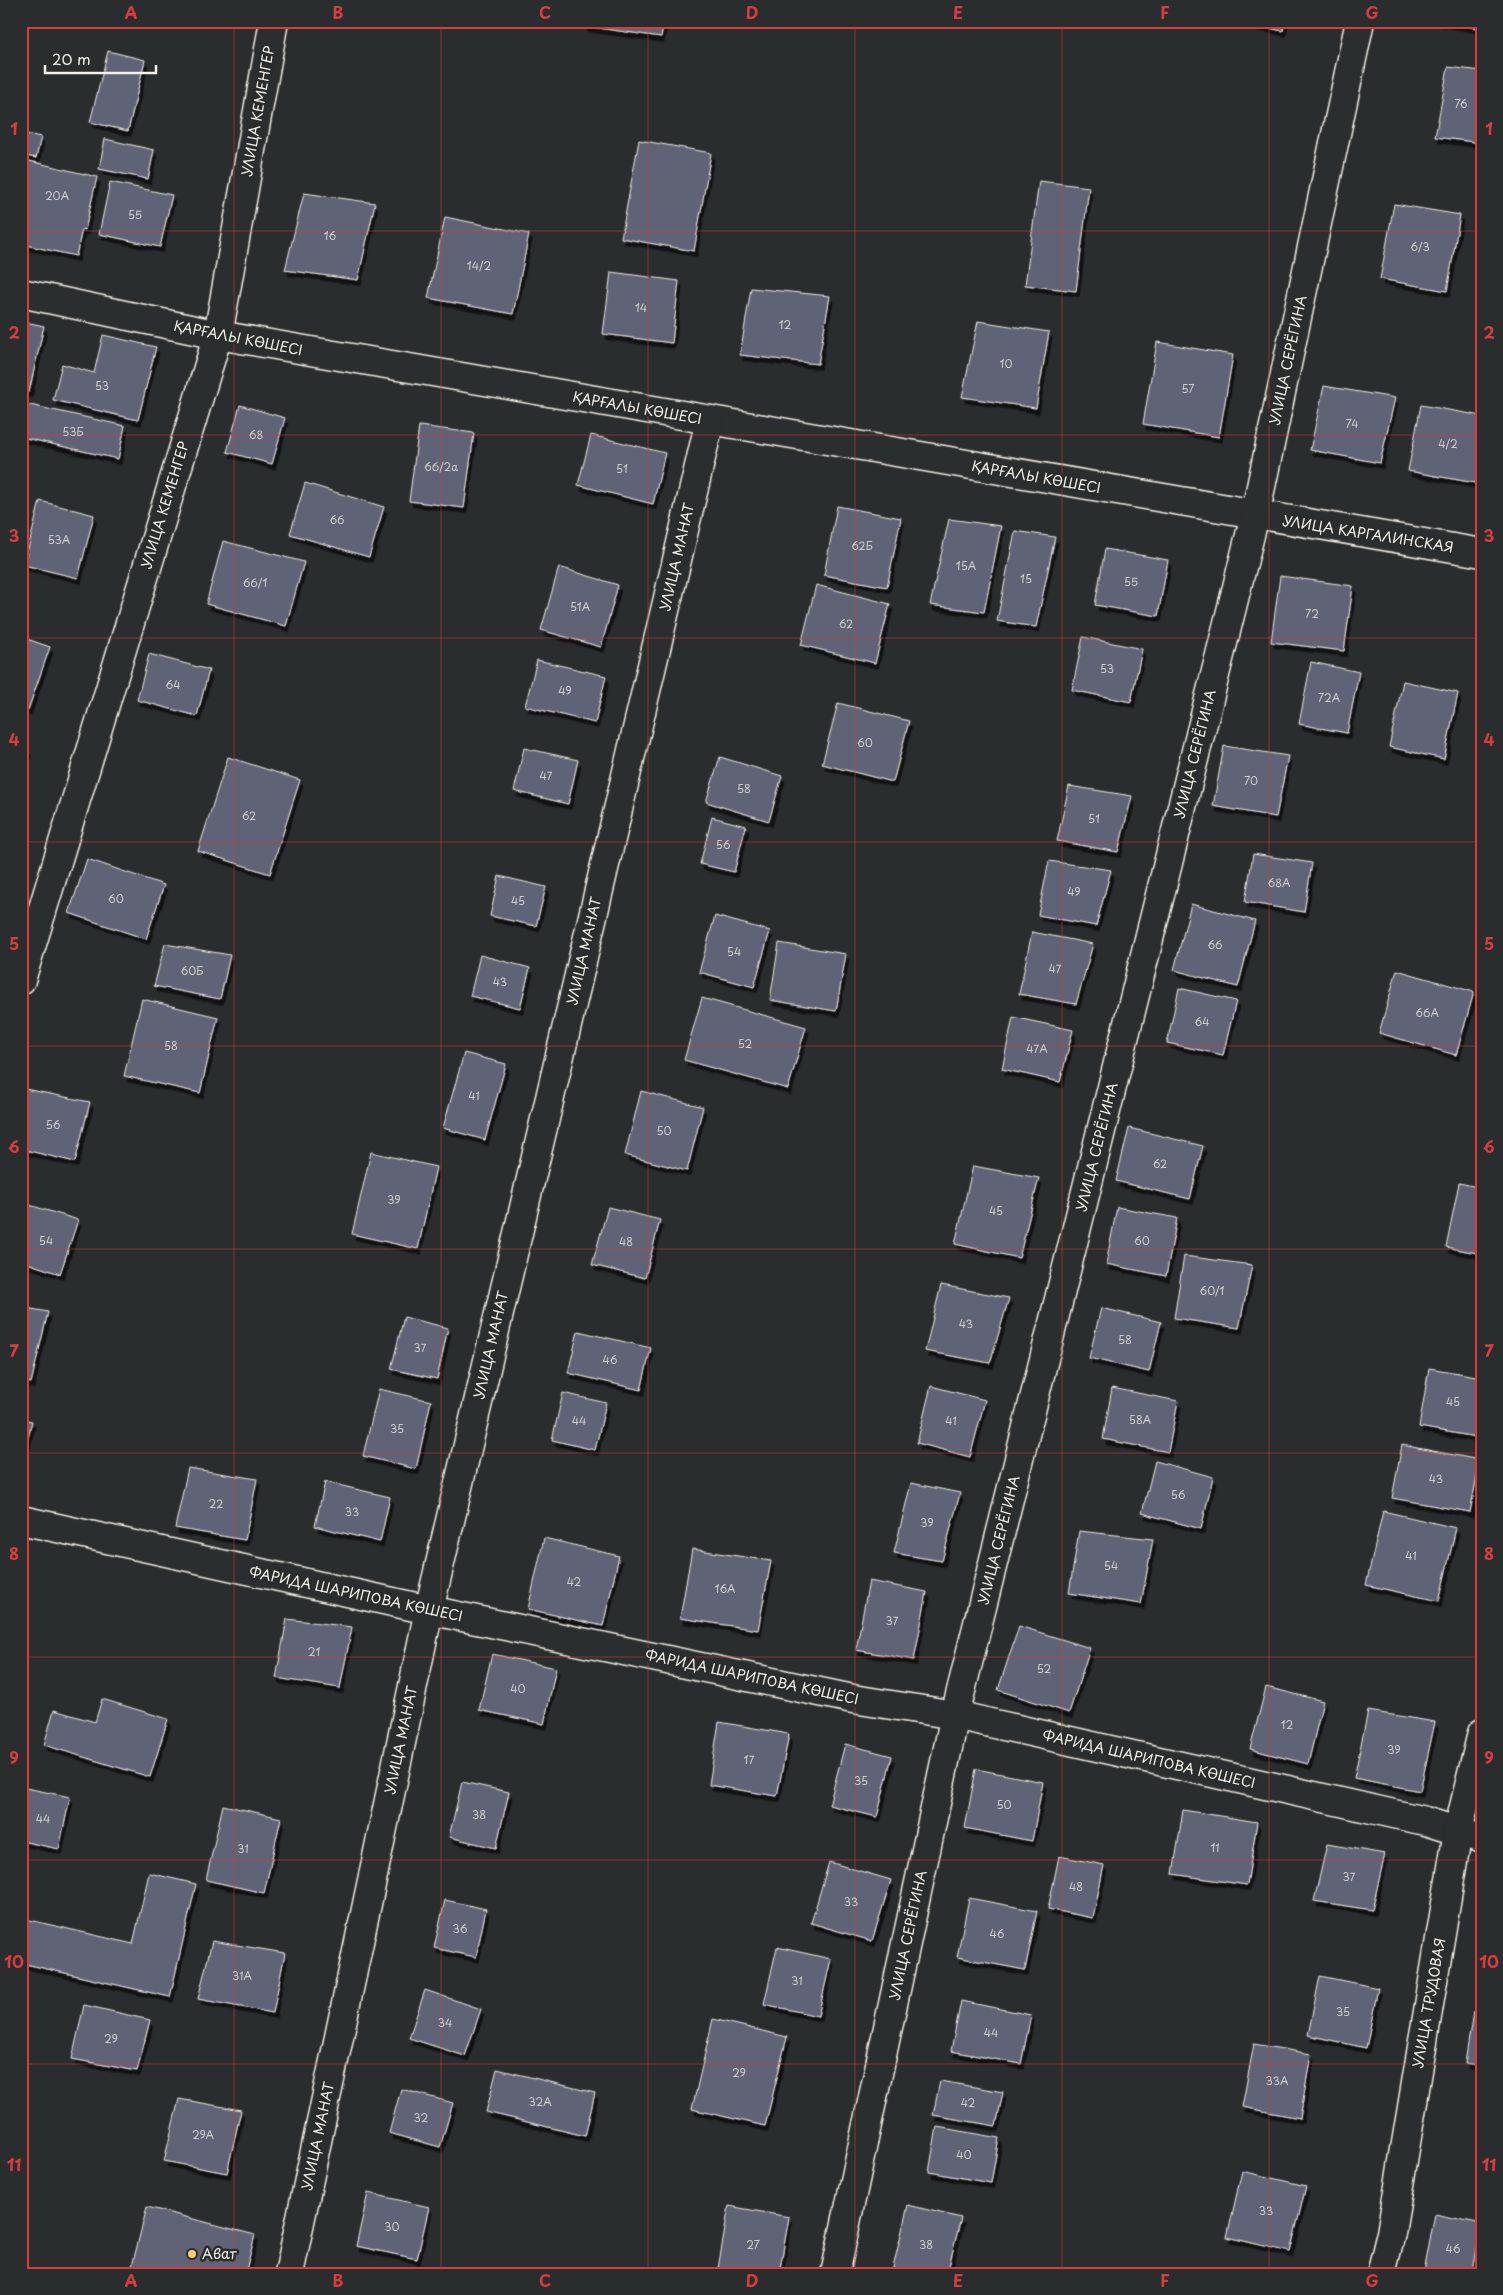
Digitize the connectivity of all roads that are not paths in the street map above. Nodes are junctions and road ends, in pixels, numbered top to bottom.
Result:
1 (274, 21) edge
2 (1360, 21) edge
3 (21, 292) edge
4 (218, 335) junction
5 (710, 420) junction
6 (1255, 516) junction
7 (1482, 553) edge
8 (21, 980) edge
9 (21, 1520) edge
10 (429, 1610) junction
11 (955, 1715) junction
12 (1482, 1734) edge
13 (1470, 1835) edge
14 (289, 2274) edge
15 (836, 2274) edge
16 (1381, 2274) edge

1 - 4 street, УЛИЦА КЕМЕНГЕР
2 - 6 street, УЛИЦА СЕРЁГИНА
3 - 4 street, ҚАРҒАЛЫ КӨШЕСІ
4 - 5 street, ҚАРҒАЛЫ КӨШЕСІ
4 - 8 street, УЛИЦА КЕМЕНГЕР
5 - 6 street, ҚАРҒАЛЫ КӨШЕСІ
5 - 10 street, УЛИЦА МАНАТ
6 - 7 street, УЛИЦА КАРГАЛИНСКАЯ
6 - 11 street, УЛИЦА СЕРЁГИНА
9 - 10 street, ФАРИДА ШАРИПОВА КӨШЕСІ
10 - 11 street, ФАРИДА ШАРИПОВА КӨШЕСІ
10 - 14 street, УЛИЦА МАНАТ
11 - 13 street, ФАРИДА ШАРИПОВА КӨШЕСІ
11 - 15 street, УЛИЦА СЕРЁГИНА
12 - 13 street, УЛИЦА ТРУДОВАЯ
13 - 16 street, УЛИЦА ТРУДОВАЯ

